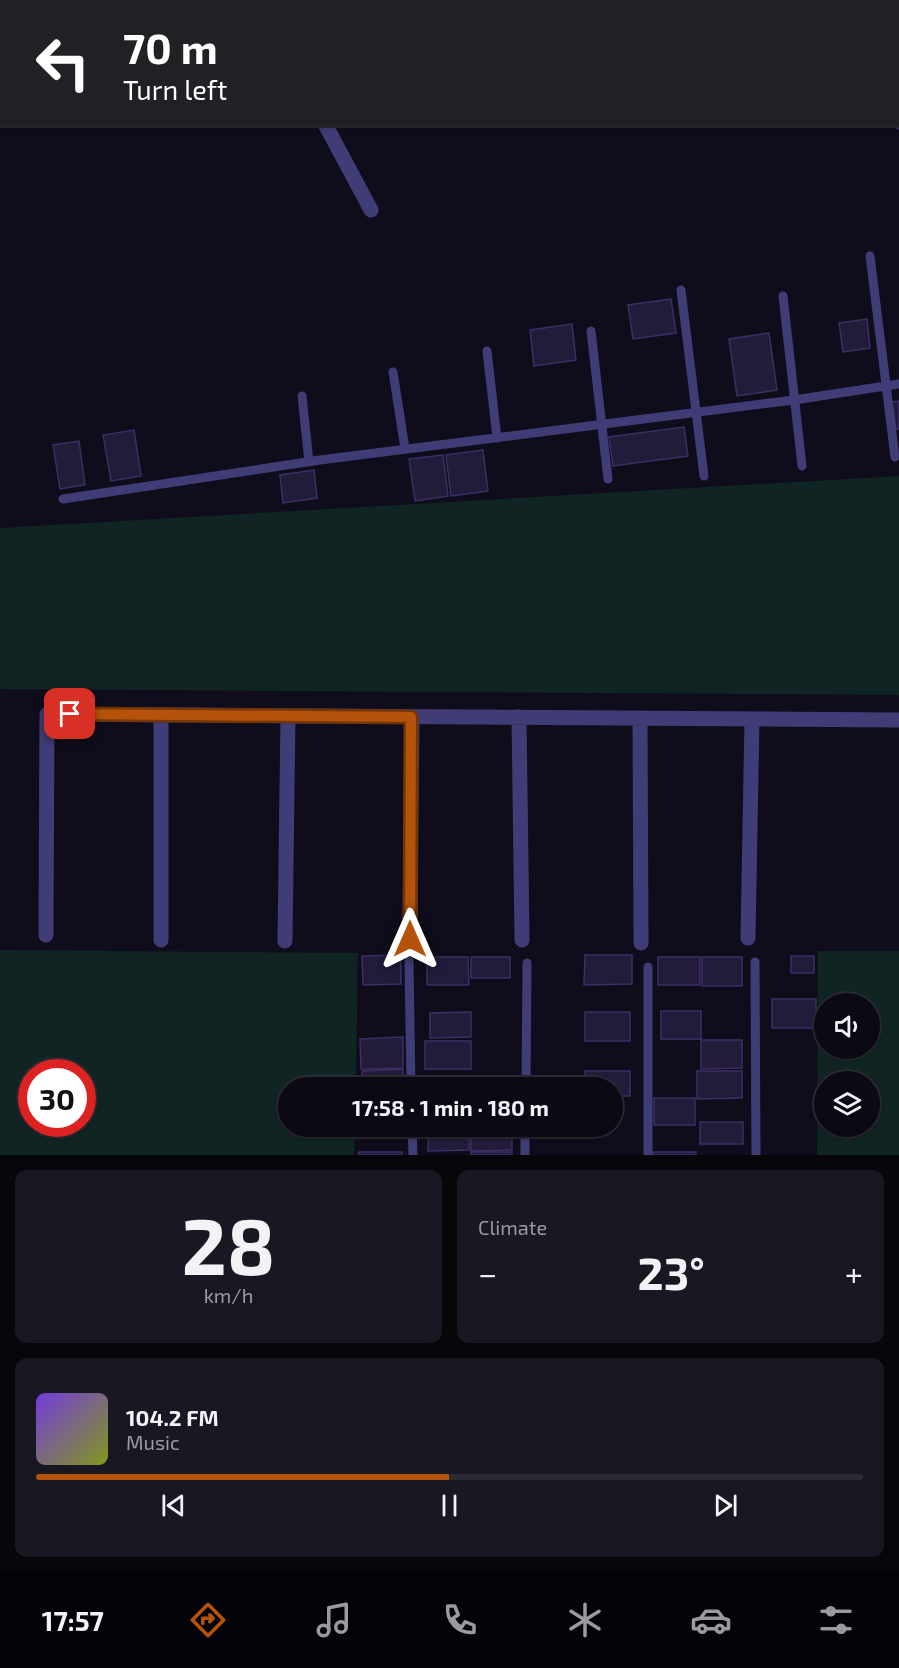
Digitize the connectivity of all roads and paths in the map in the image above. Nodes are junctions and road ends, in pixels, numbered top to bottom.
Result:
1 (326, 126) edge
2 (371, 210) dead end
3 (870, 256) dead end
4 (681, 290) dead end
5 (783, 296) dead end
6 (591, 331) dead end
7 (487, 351) dead end
8 (393, 372) dead end
9 (899, 384) edge
10 (886, 385) junction
11 (302, 396) dead end
12 (794, 400) junction
13 (695, 413) junction
14 (601, 425) junction
15 (497, 438) junction
16 (405, 449) junction
17 (895, 457) dead end
18 (309, 462) junction
19 (802, 466) dead end
20 (704, 476) dead end
21 (608, 479) dead end
22 (63, 499) dead end
23 (161, 715) junction
24 (288, 716) junction
25 (411, 717) junction
26 (519, 717) junction
27 (640, 718) junction
28 (752, 719) junction
29 (899, 720) edge
30 (46, 935) dead end
31 (748, 938) dead end
32 (410, 939) dead end
33 (161, 940) dead end
34 (522, 940) dead end
35 (285, 941) dead end
36 (641, 943) dead end
37 (409, 961) dead end
38 (527, 963) dead end
39 (755, 963) dead end
40 (648, 967) dead end
41 (411, 1077) edge
42 (526, 1077) edge
43 (412, 1137) edge
44 (525, 1137) edge
45 (413, 1155) edge
46 (525, 1155) edge
47 (648, 1155) edge
48 (756, 1155) edge

1 - 2 street
3 - 10 lane
4 - 13 lane
5 - 12 lane
6 - 14 lane
7 - 15 lane
8 - 16 lane
9 - 10 lane
10 - 12 lane
10 - 17 lane
11 - 18 lane
12 - 13 lane
12 - 19 lane
13 - 14 lane
13 - 20 lane
14 - 15 lane
14 - 21 lane
15 - 16 lane
16 - 18 lane
18 - 22 lane
23 - 24 street
23 - 30 street
23 - 33 street
24 - 25 street
24 - 35 street
25 - 26 street
25 - 32 street
26 - 27 street
26 - 34 street
27 - 28 street
27 - 36 street
28 - 29 street
28 - 31 street
37 - 41 lane
38 - 42 lane
39 - 48 lane
40 - 47 lane
43 - 45 lane
44 - 46 lane

